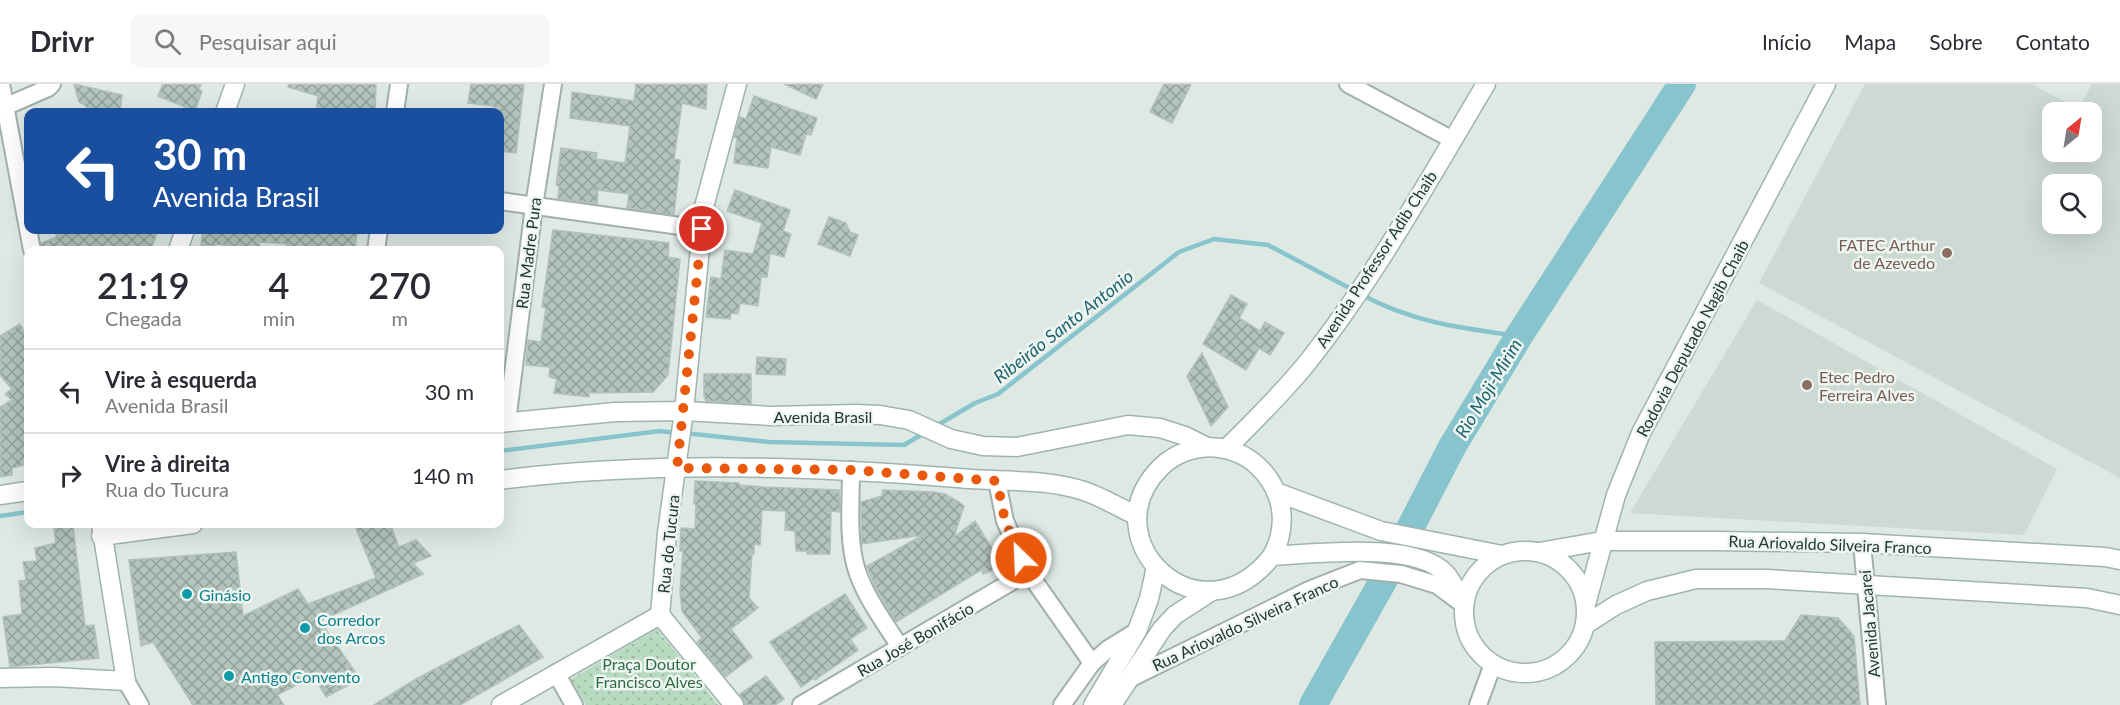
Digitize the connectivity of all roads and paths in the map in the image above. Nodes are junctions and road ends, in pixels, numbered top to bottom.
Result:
1 (1, 84) edge
2 (52, 84) edge
3 (235, 84) edge
4 (399, 84) edge
5 (552, 84) edge
6 (737, 84) edge
7 (1348, 84) edge
8 (1486, 84) edge
9 (1826, 84) edge
10 (3, 108) edge
11 (226, 108) edge
12 (396, 108) edge
13 (1453, 140) junction
14 (504, 202) edge
15 (534, 206) junction
16 (24, 211) edge
17 (702, 229) junction
18 (504, 415) edge
19 (683, 415) junction
20 (504, 422) edge
21 (1207, 447) junction
22 (1226, 449) junction
23 (677, 461) junction
24 (851, 470) junction
25 (504, 480) edge
26 (997, 481) junction
27 (24, 492) edge
28 (1276, 492) junction
29 (0, 495) edge
30 (1137, 516) junction
31 (132, 528) edge
32 (101, 530) edge
33 (1602, 541) junction
34 (1862, 543) junction
35 (1539, 552) junction
36 (1502, 555) junction
37 (1272, 556) junction
38 (2120, 560) edge
39 (1156, 567) junction
40 (1028, 572) junction
41 (1866, 584) junction
42 (1212, 591) junction
43 (1586, 604) junction
44 (1464, 605) junction
45 (2120, 605) edge
46 (660, 615) junction
47 (1585, 625) junction
48 (1137, 631) junction
49 (900, 647) junction
50 (1092, 663) junction
51 (1493, 664) junction
52 (556, 673) junction
53 (0, 678) edge
54 (1127, 680) junction
55 (126, 681) junction
56 (140, 705) edge
57 (501, 705) edge
58 (574, 705) edge
59 (734, 705) edge
60 (801, 705) edge
61 (1062, 705) edge
62 (1093, 705) edge
63 (1112, 705) edge
64 (1478, 705) edge
65 (1877, 705) edge

1 - 10 street
2 - 10 street
3 - 11 main road
4 - 12 street
5 - 15 street, Rua Madre Pura
6 - 17 main road, Rua do Tucura
7 - 13 street
8 - 13 main road, Avenida Professor Adib Chaib
9 - 33 main road, Rodovia Deputado Nagib Chaib
10 - 16 street
13 - 22 main road, Avenida Professor Adib Chaib
14 - 15 street
15 - 17 street
15 - 18 street, Rua Madre Pura
17 - 19 main road, Rua do Tucura
19 - 20 main road, Avenida Brasil
19 - 21 main road, Avenida Brasil
19 - 23 main road, Rua do Tucura
21 - 22 main road
21 - 30 main road
22 - 28 main road
23 - 24 main road
23 - 25 main road
23 - 46 main road, Rua do Tucura
24 - 26 main road
24 - 49 street
26 - 30 main road
26 - 40 street
27 - 29 main road
28 - 36 main road
28 - 37 main road
30 - 39 main road
31 - 32 main road
32 - 55 main road
33 - 34 main road, Rua Ariovaldo Silveira Franco
33 - 35 main road, Rua Ariovaldo Silveira Franco
33 - 43 main road, Rodovia Deputado Nagib Chaib
34 - 38 main road, Rua Ariovaldo Silveira Franco
34 - 41 street, Avenida Jacareí
35 - 36 main road
35 - 43 main road
36 - 44 main road
37 - 42 main road
37 - 44 main road
39 - 42 main road
39 - 48 main road
40 - 49 street, Rua José Bonifácio
40 - 50 street
41 - 45 main road
41 - 47 main road
41 - 65 street, Avenida Jacareí
42 - 54 main road
43 - 47 main road
44 - 51 main road
44 - 54 street, Rua Ariovaldo Silveira Franco
46 - 52 main road
46 - 59 main road
47 - 51 main road
48 - 50 street
48 - 62 main road
49 - 60 street, Rua José Bonifácio
50 - 61 street
51 - 64 street
52 - 57 main road
52 - 58 street
53 - 55 main road
54 - 63 main road
55 - 56 street

